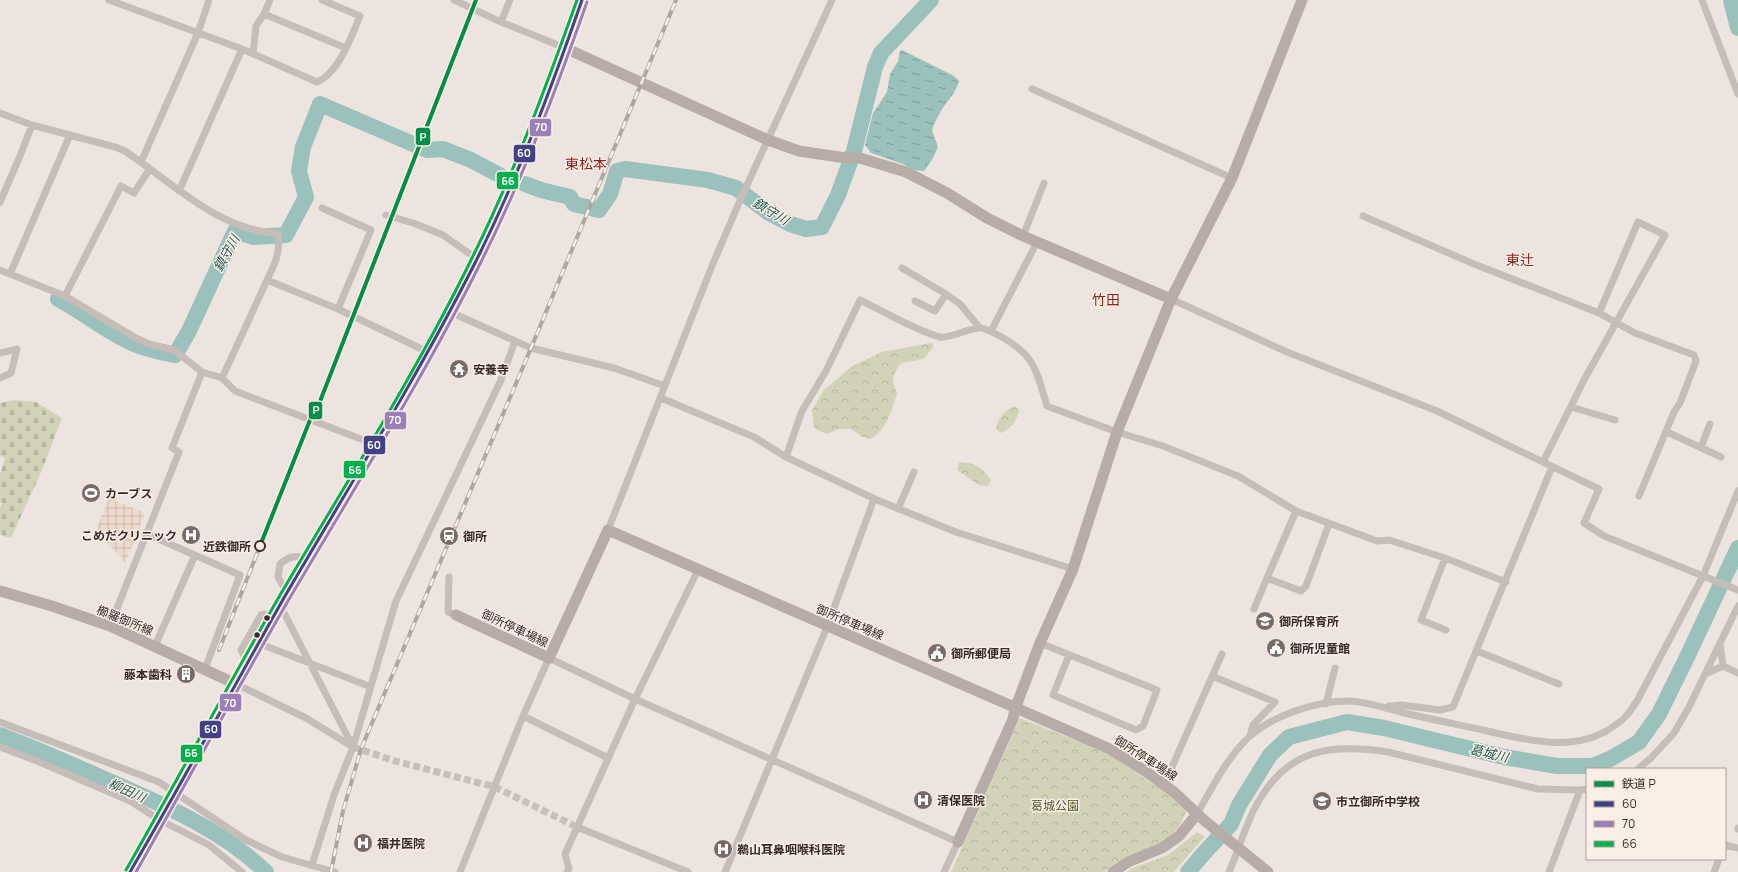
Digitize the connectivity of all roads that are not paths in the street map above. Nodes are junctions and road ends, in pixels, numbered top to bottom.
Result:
1 (109, 0) edge
2 (209, 0) edge
3 (270, 0) edge
4 (322, 0) edge
5 (454, 0) edge
6 (510, 0) edge
7 (582, 0) edge
8 (832, 0) edge
9 (1302, 0) edge
10 (1702, 0) edge
11 (264, 14) junction
12 (502, 22) junction
13 (198, 33) junction
14 (346, 48) junction
15 (565, 48) junction
16 (242, 49) junction
17 (253, 54) junction
18 (1032, 89) dead end
19 (1738, 94) edge
20 (0, 114) edge
21 (32, 125) junction
22 (70, 135) junction
23 (768, 140) junction
24 (141, 162) junction
25 (149, 170) junction
26 (1232, 178) junction
27 (1044, 183) dead end
28 (179, 191) junction
29 (0, 202) edge
30 (322, 208) dead end
31 (386, 215) dead end
32 (1363, 216) dead end
33 (1023, 236) junction
34 (1037, 242) junction
35 (477, 260) junction
36 (902, 268) dead end
37 (0, 270) edge
38 (10, 274) junction
39 (267, 280) junction
40 (946, 294) junction
41 (66, 296) junction
42 (1171, 299) junction
43 (915, 301) dead end
44 (338, 309) junction
45 (450, 312) junction
46 (1599, 313) junction
47 (1617, 322) junction
48 (979, 327) junction
49 (991, 331) junction
50 (515, 341) junction
51 (428, 352) junction
52 (0, 353) edge
53 (202, 372) junction
54 (0, 378) edge
55 (222, 378) junction
56 (665, 386) junction
57 (661, 398) junction
58 (1571, 407) junction
59 (1615, 420) dead end
60 (1710, 424) dead end
61 (1117, 432) junction
62 (1667, 432) junction
63 (374, 444) junction
64 (1701, 447) junction
65 (1722, 457) dead end
66 (786, 458) junction
67 (1544, 462) junction
68 (1552, 467) junction
69 (914, 472) dead end
70 (1738, 491) edge
71 (1639, 496) dead end
72 (874, 499) junction
73 (898, 509) junction
74 (1296, 511) junction
75 (1329, 524) junction
76 (608, 530) junction
77 (147, 534) junction
78 (195, 555) junction
79 (1445, 558) junction
80 (308, 559) junction
81 (1073, 569) junction
82 (698, 570) junction
83 (1704, 576) junction
84 (450, 578) dead end
85 (1267, 578) junction
86 (1506, 582) junction
87 (1738, 590) edge
88 (0, 591) edge
89 (287, 592) junction
90 (1738, 606) edge
91 (1254, 608) dead end
92 (278, 609) junction
93 (456, 615) joint
94 (110, 626) junction
95 (827, 627) junction
96 (1446, 630) dead end
97 (258, 643) junction
98 (1040, 643) junction
99 (1720, 643) junction
100 (155, 646) junction
101 (1477, 651) junction
102 (1222, 654) dead end
103 (1069, 655) junction
104 (549, 658) junction
105 (247, 662) junction
106 (310, 663) junction
107 (1723, 666) junction
108 (1335, 668) dead end
109 (205, 669) junction
110 (1705, 674) junction
111 (1738, 674) edge
112 (1212, 676) junction
113 (236, 684) junction
114 (1559, 684) dead end
115 (371, 687) junction
116 (635, 699) junction
117 (1326, 704) junction
118 (1385, 707) junction
119 (1015, 709) junction
120 (523, 716) junction
121 (0, 722) edge
122 (1250, 736) junction
123 (0, 747) edge
124 (353, 747) junction
125 (608, 758) junction
126 (772, 759) junction
127 (1639, 768) edge
128 (1164, 785) junction
129 (1584, 790) edge
130 (173, 797) junction
131 (1201, 817) junction
132 (162, 818) junction
133 (577, 827) junction
134 (958, 842) junction
135 (1726, 845) edge
136 (1236, 846) junction
137 (1738, 848) edge
138 (1719, 860) edge
139 (312, 865) junction
140 (130, 872) edge
141 (242, 872) edge
142 (335, 872) edge
143 (460, 872) edge
144 (567, 872) edge
145 (688, 872) edge
146 (726, 872) edge
147 (944, 872) edge
148 (1113, 872) edge
149 (1229, 872) edge
150 (1268, 872) edge
151 (1549, 872) edge
152 (1714, 872) edge

1 - 13 street
2 - 13 street
3 - 11 street
4 - 14 street
5 - 12 street
6 - 12 street
7 - 15 highway
8 - 23 street
9 - 26 street
10 - 19 street
11 - 14 street
11 - 17 street
12 - 15 street
13 - 16 street
13 - 24 street
14 - 17 street
15 - 23 street
15 - 35 highway
16 - 17 street
16 - 28 street
18 - 26 street
20 - 21 street
21 - 22 street
21 - 29 street
22 - 24 street
22 - 38 street
23 - 33 street
23 - 56 street
24 - 25 street
25 - 28 street
25 - 41 street
26 - 42 street
27 - 33 street
28 - 39 street
30 - 44 street
31 - 35 street
32 - 46 street
33 - 34 street
34 - 42 street
34 - 49 street
35 - 45 highway
36 - 40 street
37 - 38 street
38 - 41 street
39 - 44 street
39 - 55 street
40 - 43 street
40 - 48 street
41 - 53 street
42 - 61 street
42 - 67 street
44 - 51 street
45 - 50 street
45 - 51 highway
46 - 47 street
46 - 47 street
47 - 58 street
47 - 62 street
48 - 49 street
48 - 66 street
49 - 61 street
50 - 56 street
50 - 115 street
51 - 63 highway
52 - 54 street
53 - 55 street
53 - 77 street
55 - 63 street
56 - 57 street
57 - 66 street
57 - 76 street
58 - 59 street
58 - 67 street
60 - 64 street
61 - 74 street
61 - 81 street
62 - 64 street
62 - 71 street
63 - 80 highway
64 - 65 street
66 - 72 street
67 - 68 street
68 - 83 street
68 - 86 street
69 - 73 street
70 - 83 street
72 - 73 street
72 - 95 street
73 - 81 street
74 - 75 street
74 - 85 street
75 - 79 street
75 - 85 street
76 - 82 street, 御所停車場線
76 - 104 street, 御所停車場線
77 - 78 street
77 - 94 street
78 - 100 street
78 - 109 street
79 - 86 street
79 - 96 street
80 - 89 highway
80 - 89 street
81 - 98 street
82 - 95 street, 御所停車場線
82 - 116 street
83 - 87 street
83 - 118 street
84 - 93 street
85 - 91 street
86 - 101 street
88 - 94 street, 櫛羅御所線
89 - 92 highway
90 - 99 street
92 - 97 highway
92 - 105 street
92 - 106 street
93 - 104 street, 御所停車場線
94 - 100 street, 櫛羅御所線
95 - 119 street, 御所停車場線
95 - 126 street
97 - 105 highway
97 - 106 street
98 - 103 street
98 - 119 street
99 - 107 street
99 - 110 street
100 - 109 street, 櫛羅御所線
101 - 114 street
101 - 118 street
102 - 112 street
103 - 103 street
104 - 116 street
104 - 120 street
105 - 113 highway
106 - 115 street
106 - 124 street
107 - 110 street
107 - 111 street
108 - 117 street
109 - 113 street, 櫛羅御所線
110 - 127 street
112 - 122 street
112 - 128 street
113 - 124 street
113 - 130 highway
115 - 124 street
116 - 125 street
116 - 126 street
117 - 118 street
117 - 122 street
119 - 128 street, 御所停車場線
119 - 134 street
120 - 125 street
120 - 143 street
121 - 130 street
122 - 131 street
123 - 132 street
124 - 139 street
125 - 133 street
126 - 134 street
126 - 146 street
128 - 131 street, 御所停車場線
129 - 136 street
129 - 151 street
130 - 132 highway
130 - 139 street
131 - 136 street, 御所停車場線
131 - 148 street
132 - 140 highway
132 - 141 street
133 - 144 street
133 - 145 street
134 - 147 street
135 - 137 street
136 - 149 street
136 - 150 street, 御所停車場線
138 - 152 street
139 - 142 street

